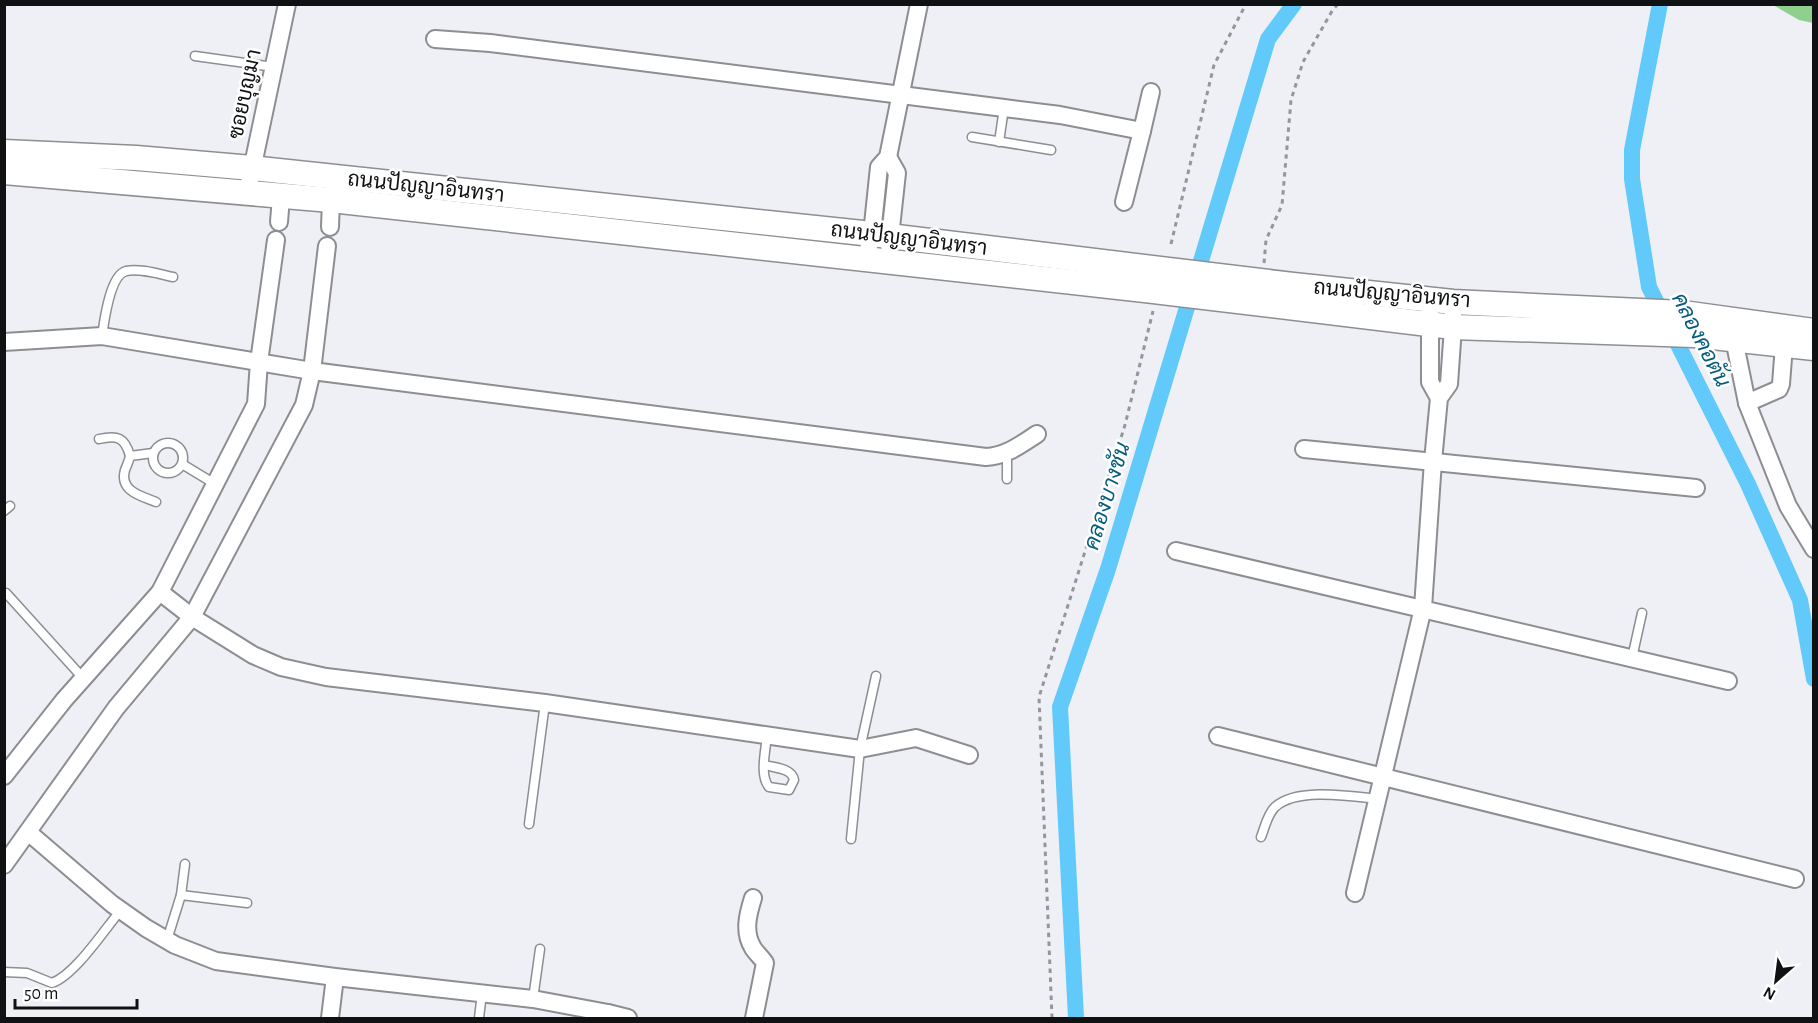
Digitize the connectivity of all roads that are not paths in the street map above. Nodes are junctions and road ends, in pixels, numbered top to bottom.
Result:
1 (287, 4) edge
2 (919, 4) edge
3 (435, 39) dead end
4 (195, 56) dead end
5 (274, 67) junction
6 (1151, 92) dead end
7 (902, 94) junction
8 (1004, 108) junction
9 (1142, 131) junction
10 (972, 137) dead end
11 (999, 142) junction
12 (1051, 150) dead end
13 (4, 152) edge
14 (252, 168) junction
15 (4, 172) edge
16 (247, 193) junction
17 (281, 196) junction
18 (331, 200) junction
19 (1124, 202) dead end
20 (279, 222) dead end
21 (330, 228) dead end
22 (881, 236) junction
23 (276, 240) dead end
24 (327, 246) dead end
25 (877, 260) junction
26 (173, 276) dead end
27 (1251, 287) junction
28 (1148, 289) junction
29 (1441, 300) junction
30 (1442, 326) junction
31 (1814, 331) edge
32 (102, 336) junction
33 (1734, 339) junction
34 (4, 342) edge
35 (1784, 345) junction
36 (1814, 348) edge
37 (259, 362) junction
38 (312, 371) junction
39 (1439, 398) junction
40 (1747, 404) junction
41 (1037, 434) dead end
42 (99, 440) dead end
43 (1304, 449) dead end
44 (153, 453) junction
45 (1007, 453) junction
46 (130, 456) junction
47 (1433, 461) junction
48 (182, 464) junction
49 (1007, 479) dead end
50 (215, 484) junction
51 (1696, 488) dead end
52 (156, 502) dead end
53 (1814, 549) edge
54 (1176, 551) dead end
55 (160, 592) junction
56 (6, 593) edge
57 (1423, 608) junction
58 (1642, 613) dead end
59 (192, 617) junction
60 (1632, 658) junction
61 (876, 676) dead end
62 (83, 678) junction
63 (1728, 681) dead end
64 (545, 703) junction
65 (767, 735) junction
66 (1218, 736) dead end
67 (860, 749) junction
68 (969, 755) dead end
69 (765, 765) dead end
70 (4, 776) edge
71 (1383, 777) junction
72 (1378, 799) junction
73 (529, 824) dead end
74 (28, 832) junction
75 (1261, 837) dead end
76 (851, 839) dead end
77 (184, 864) dead end
78 (4, 865) edge
79 (1795, 879) dead end
80 (1355, 893) dead end
81 (181, 895) junction
82 (753, 898) dead end
83 (247, 903) dead end
84 (121, 910) junction
85 (167, 940) junction
86 (540, 950) dead end
87 (4, 972) edge
88 (335, 977) junction
89 (482, 993) junction
90 (533, 999) junction
91 (608, 1016) edge
92 (330, 1018) edge
93 (479, 1018) edge
94 (628, 1018) edge
95 (754, 1018) edge

1 - 5 street, ซอยบุญมา
2 - 7 street
3 - 7 street
4 - 5 lane
5 - 14 street, ซอยบุญมา
6 - 9 street
7 - 8 street
7 - 22 street
8 - 9 street
8 - 11 lane
9 - 19 street
10 - 11 lane
11 - 12 lane
13 - 14 main road, ถนนปัญญาอินทรา
14 - 16 street, ซอยบุญมา
14 - 22 main road, ถนนปัญญาอินทรา
15 - 16 main road, ถนนปัญญาอินทรา
16 - 17 main road, ถนนปัญญาอินทรา
17 - 18 main road, ถนนปัญญาอินทรา
17 - 20 street
18 - 21 street
18 - 25 main road, ถนนปัญญาอินทรา
22 - 25 street
22 - 28 main road, ถนนปัญญาอินทรา
23 - 37 street
24 - 38 street
25 - 28 main road, ถนนปัญญาอินทรา
26 - 32 lane
27 - 28 main road, ถนนปัญญาอินทรา
27 - 29 main road, ถนนปัญญาอินทรา
27 - 30 main road, ถนนปัญญาอินทรา
29 - 30 street
29 - 30 street
29 - 31 main road, ถนนปัญญาอินทรา
30 - 33 main road, ถนนปัญญาอินทรา
30 - 39 street
30 - 39 street
32 - 34 street
32 - 37 street
33 - 35 main road, ถนนปัญญาอินทรา
33 - 40 street
35 - 36 main road, ถนนปัญญาอินทรา
35 - 40 street
37 - 38 street
37 - 50 street
38 - 45 street
38 - 59 street
39 - 47 street
40 - 53 street
41 - 45 street
42 - 46 lane
43 - 47 street
44 - 46 lane
44 - 48 lane
44 - 48 lane
45 - 49 lane
46 - 52 lane
47 - 51 street
47 - 57 street
48 - 50 lane
50 - 55 street
54 - 57 street
55 - 59 street
55 - 62 street
56 - 62 lane
57 - 60 street
57 - 71 street
58 - 60 lane
59 - 64 street
59 - 74 street
60 - 63 street
61 - 67 lane
62 - 70 street
64 - 65 street
64 - 73 lane
65 - 67 street
65 - 69 lane
66 - 71 street
67 - 68 street
67 - 76 lane
71 - 72 street
71 - 79 street
72 - 75 lane
72 - 80 street
74 - 78 street
74 - 84 street
77 - 81 lane
81 - 83 lane
81 - 85 lane
82 - 95 street
84 - 85 street
84 - 87 lane
85 - 88 street
86 - 90 lane
88 - 89 street
88 - 92 street
89 - 90 street
89 - 93 lane
90 - 91 street
91 - 94 street

